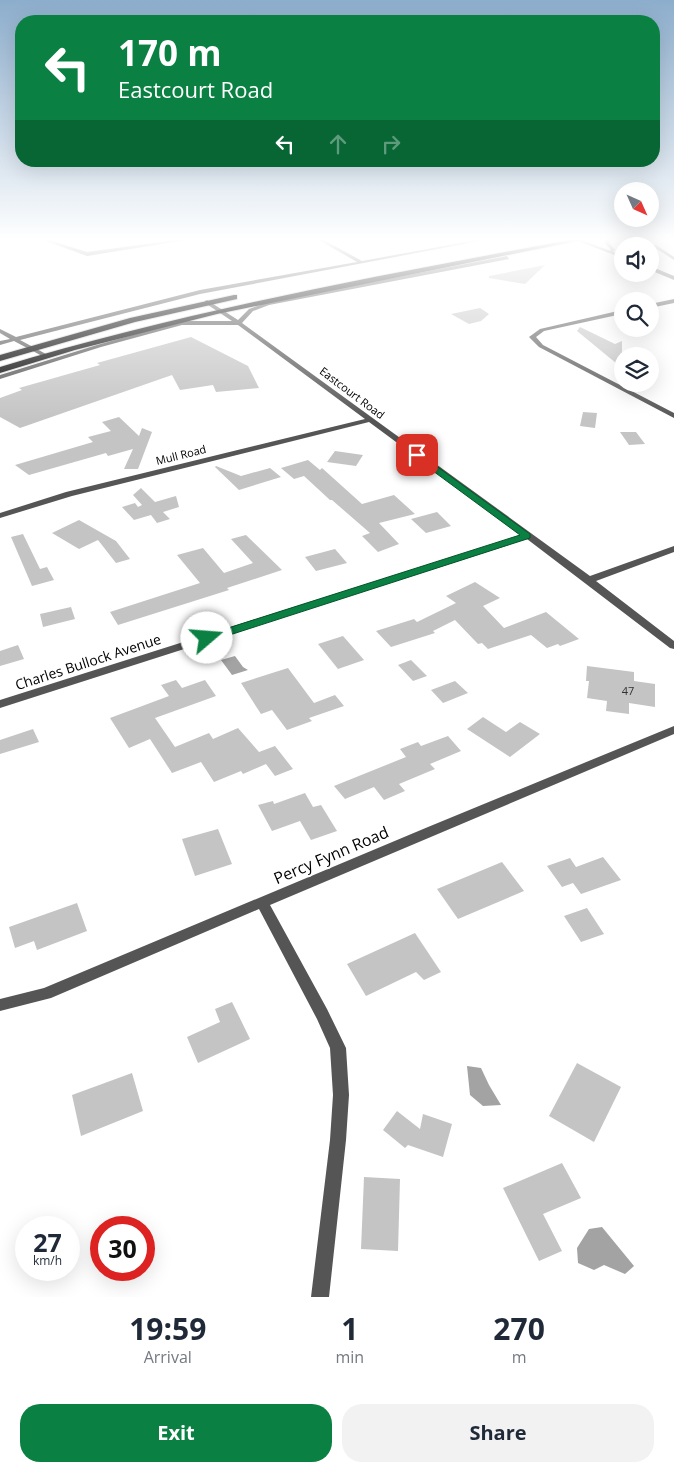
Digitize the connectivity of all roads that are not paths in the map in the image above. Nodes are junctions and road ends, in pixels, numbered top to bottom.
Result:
1 (169, 300) edge
2 (220, 300) edge
3 (272, 300) edge
4 (287, 300) edge
5 (674, 301) edge
6 (207, 302) junction
7 (659, 304) edge
8 (219, 310) junction
9 (614, 314) edge
10 (239, 323) junction
11 (0, 331) edge
12 (14, 339) junction
13 (0, 343) edge
14 (31, 348) junction
15 (44, 355) junction
16 (0, 358) edge
17 (0, 370) edge
18 (0, 377) edge
19 (674, 416) edge
20 (369, 420) junction
21 (0, 516) edge
22 (527, 536) junction
23 (674, 549) edge
24 (589, 580) junction
25 (674, 646) edge
26 (0, 704) edge
27 (674, 730) edge
28 (262, 902) junction
29 (0, 1005) edge
30 (320, 1297) edge

1 - 12 street
2 - 6 highway
3 - 8 highway
4 - 10 street
5 - 7 street
6 - 8 street, Eastcourt Road
6 - 14 highway
8 - 10 street, Eastcourt Road
8 - 15 highway
9 - 19 street
10 - 18 street
10 - 20 street, Eastcourt Road
11 - 12 street
12 - 13 street
12 - 14 street
14 - 15 street
14 - 16 highway
15 - 17 highway
20 - 21 street, Mull Road
20 - 22 street, Eastcourt Road
22 - 24 street, Eastcourt Road
22 - 26 street, Charles Bullock Avenue
23 - 24 street
24 - 25 street, Eastcourt Road
27 - 28 street, Percy Fynn Road
28 - 29 street, Percy Fynn Road
28 - 30 street

